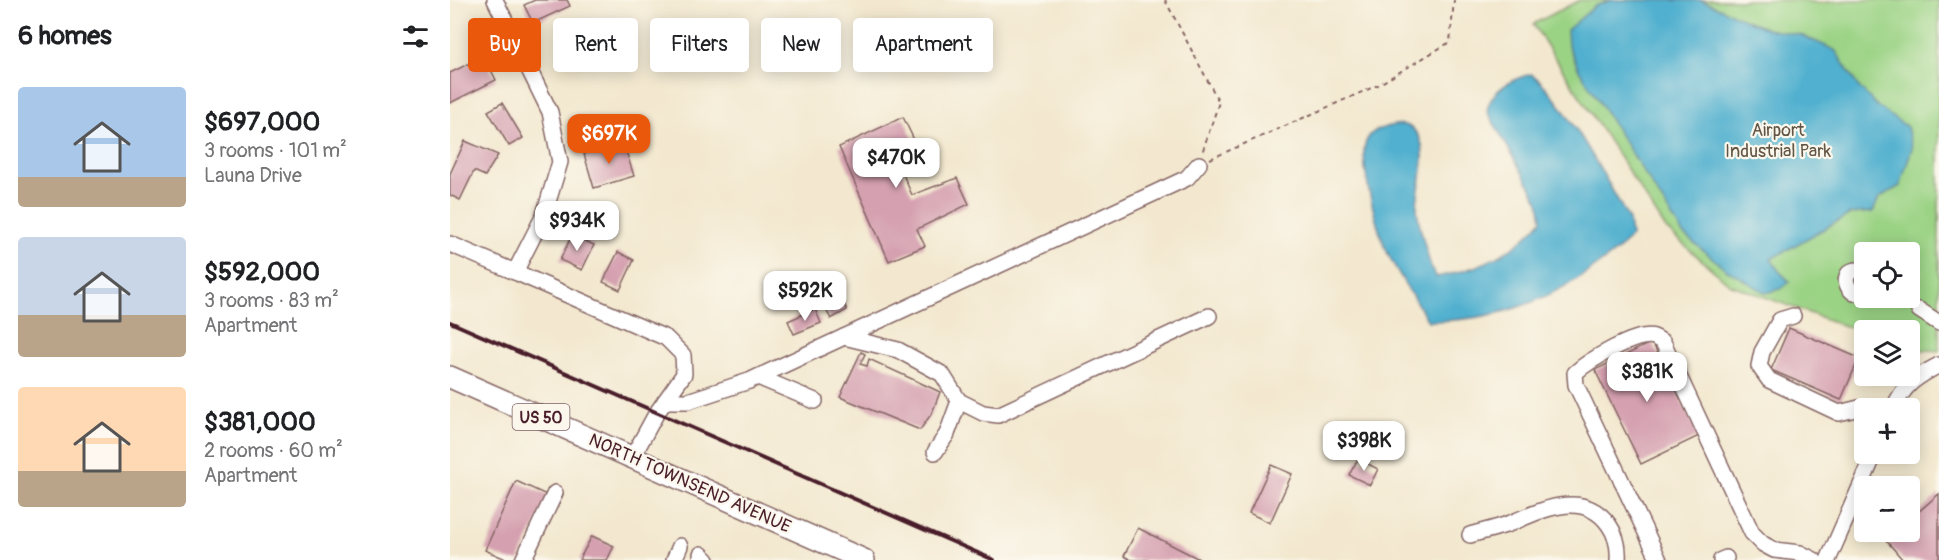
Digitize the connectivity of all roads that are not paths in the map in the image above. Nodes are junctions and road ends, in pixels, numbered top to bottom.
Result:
1 (495, 0) edge
2 (1199, 164) road end
3 (450, 244) edge
4 (1854, 270) edge
5 (515, 272) junction
6 (1854, 293) edge
7 (1919, 309) dead end
8 (1209, 316) dead end
9 (1793, 316) dead end
10 (1939, 323) edge
11 (844, 337) junction
12 (1939, 365) edge
13 (450, 377) edge
14 (758, 377) junction
15 (1898, 398) edge
16 (665, 401) junction
17 (815, 401) dead end
18 (959, 401) junction
19 (1854, 409) edge
20 (934, 452) dead end
21 (632, 458) junction
22 (1870, 464) edge
23 (555, 493) dead end
24 (1470, 536) dead end
25 (523, 560) edge
26 (864, 560) edge
27 (1618, 560) edge
28 (1659, 560) edge
29 (1814, 560) edge
30 (1828, 560) edge

1 - 5 street
2 - 11 street
3 - 5 street
4 - 6 street
5 - 16 street
7 - 10 street
8 - 18 street
9 - 19 street
11 - 14 street
11 - 18 street
12 - 15 street
13 - 21 highway, NORTH TOWNSEND AVENUE / US 50
14 - 16 street
14 - 17 street
16 - 21 street
18 - 20 street
21 - 26 highway, NORTH TOWNSEND AVENUE / US 50
22 - 30 street
23 - 25 street
24 - 27 street
28 - 29 street

